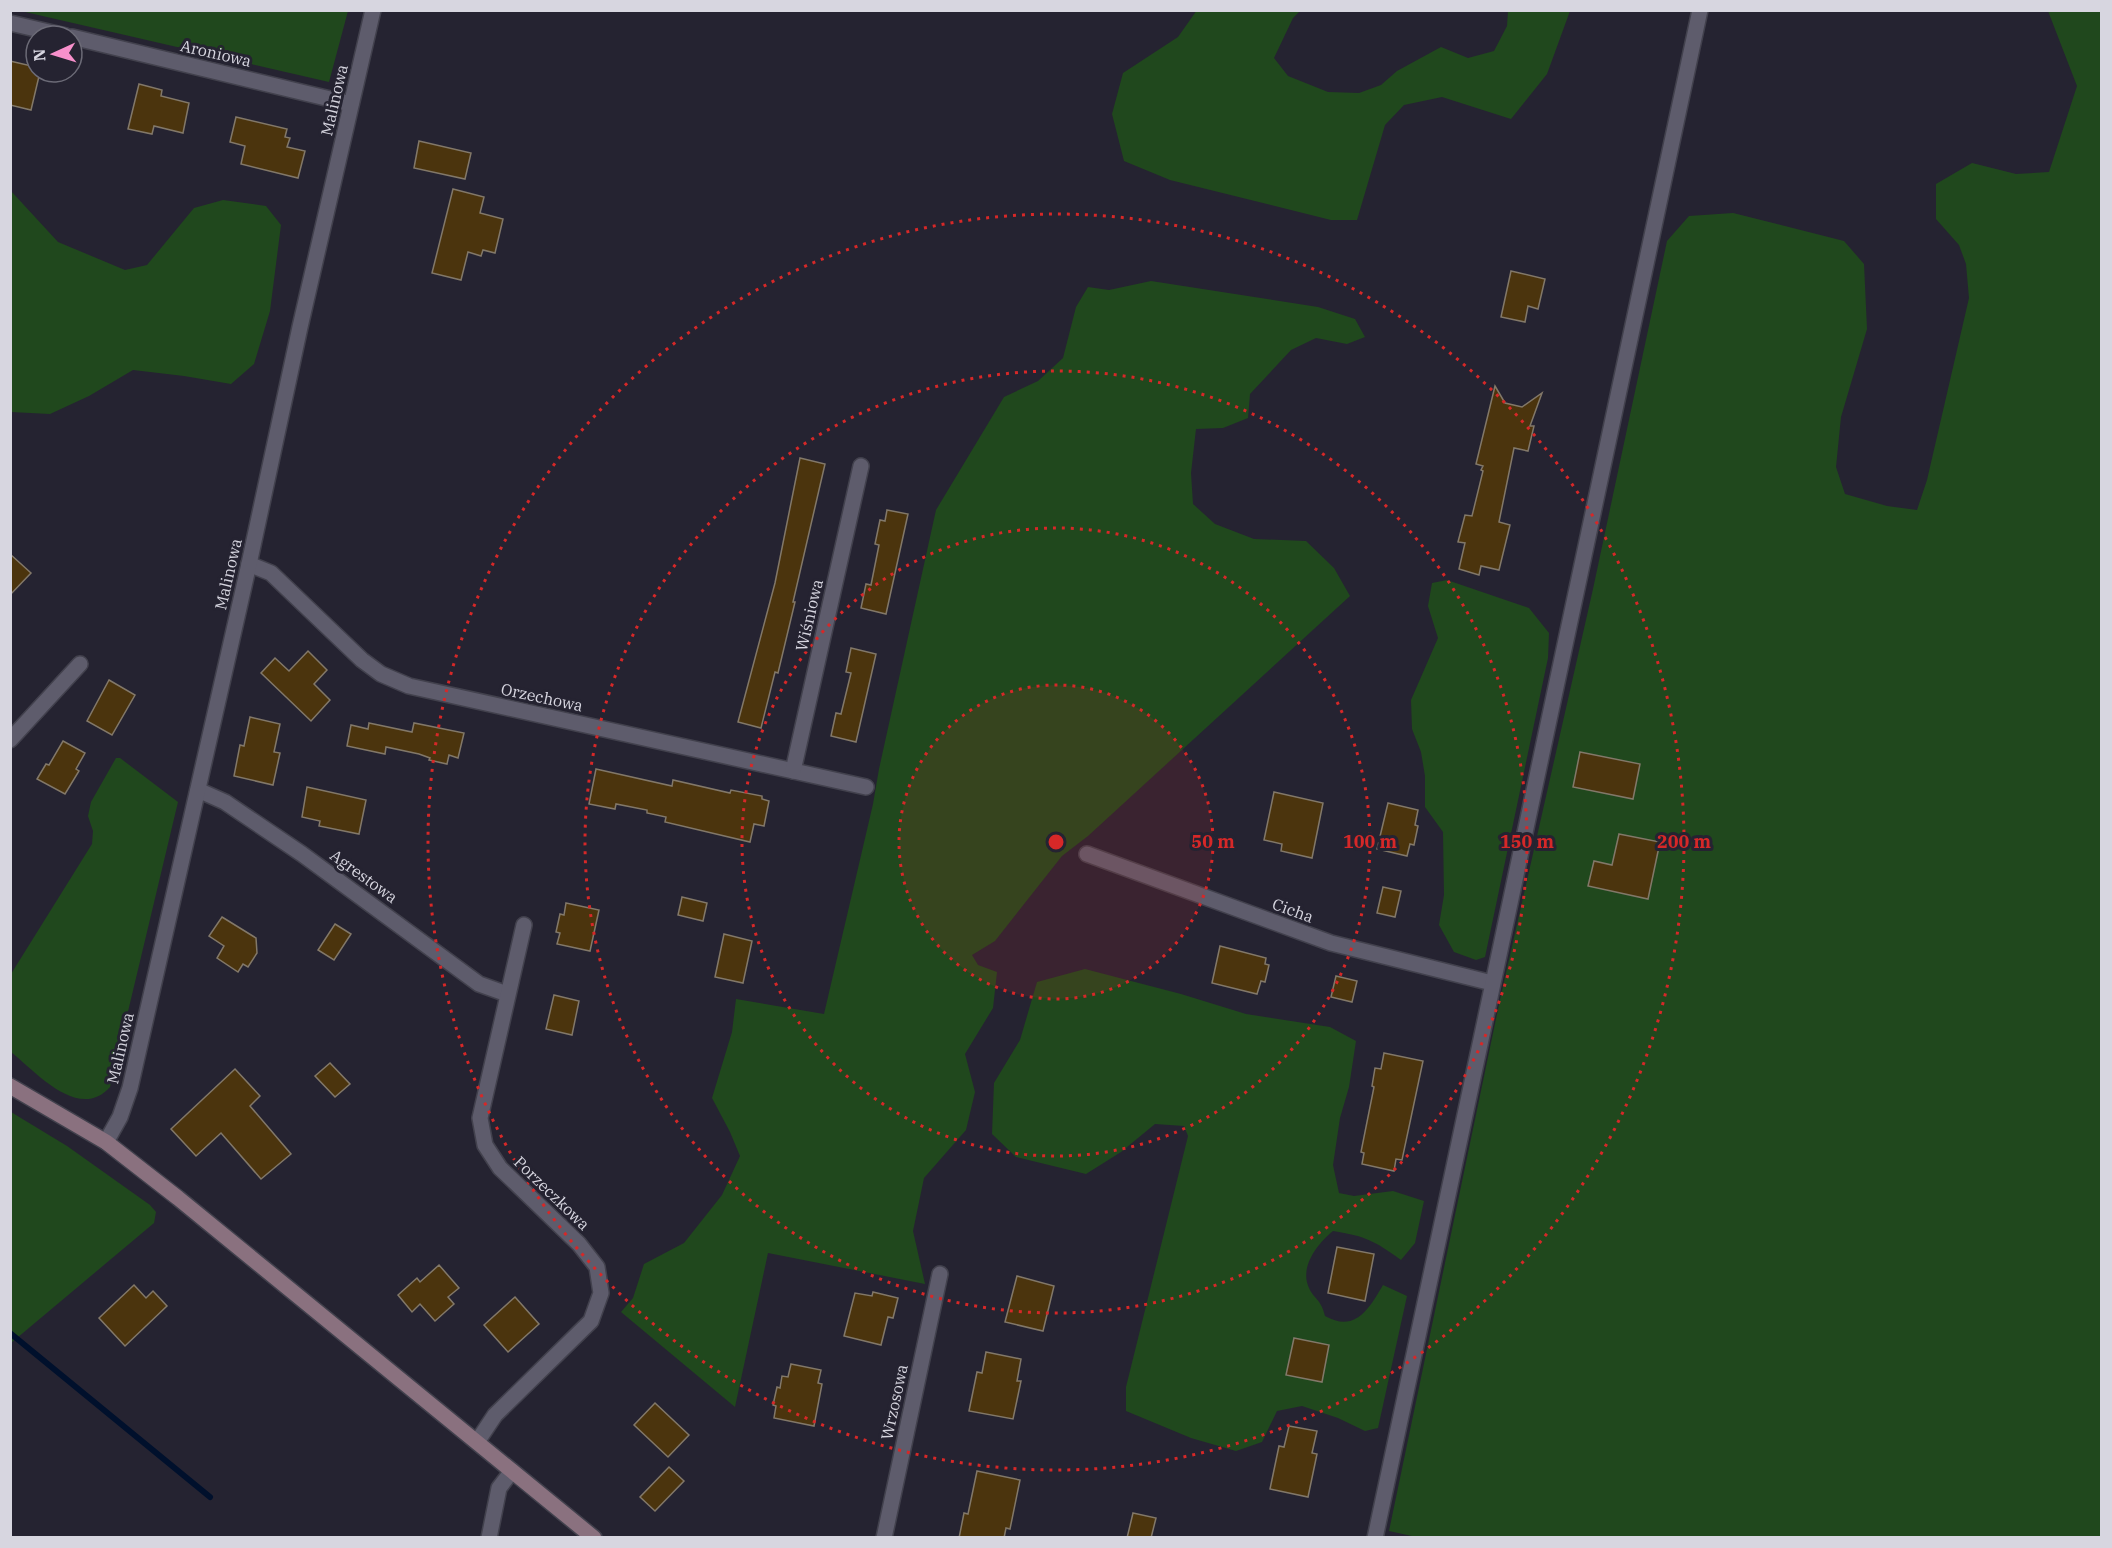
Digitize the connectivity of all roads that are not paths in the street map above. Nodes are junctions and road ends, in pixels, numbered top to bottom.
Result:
1 (373, 10) edge
2 (1700, 10) edge
3 (84, 41) edge
4 (351, 104) junction
5 (861, 466) dead end
6 (249, 564) junction
7 (80, 664) dead end
8 (10, 740) edge
9 (793, 771) junction
10 (866, 787) dead end
11 (198, 790) junction
12 (1087, 855) dead end
13 (524, 925) dead end
14 (1492, 983) junction
15 (507, 994) junction
16 (10, 1086) edge
17 (106, 1142) junction
18 (940, 1274) dead end
19 (477, 1442) junction
20 (512, 1471) junction
21 (489, 1538) edge
22 (594, 1538) edge
23 (884, 1538) edge
24 (1375, 1538) edge

1 - 4 street, Malinowa
2 - 14 street
3 - 4 street, Aroniowa
4 - 6 street, Malinowa
5 - 9 street, Wiśniowa
6 - 9 street, Orzechowa
6 - 11 street, Malinowa
7 - 8 street
9 - 10 street, Orzechowa
11 - 15 street, Agrestowa
11 - 17 street, Malinowa
12 - 14 street, Cicha
13 - 15 street, Porzeczkowa
14 - 24 street
15 - 19 street, Porzeczkowa
16 - 17 street
17 - 19 street
18 - 23 street, Wrzosowa
19 - 20 street
20 - 21 street
20 - 22 street

